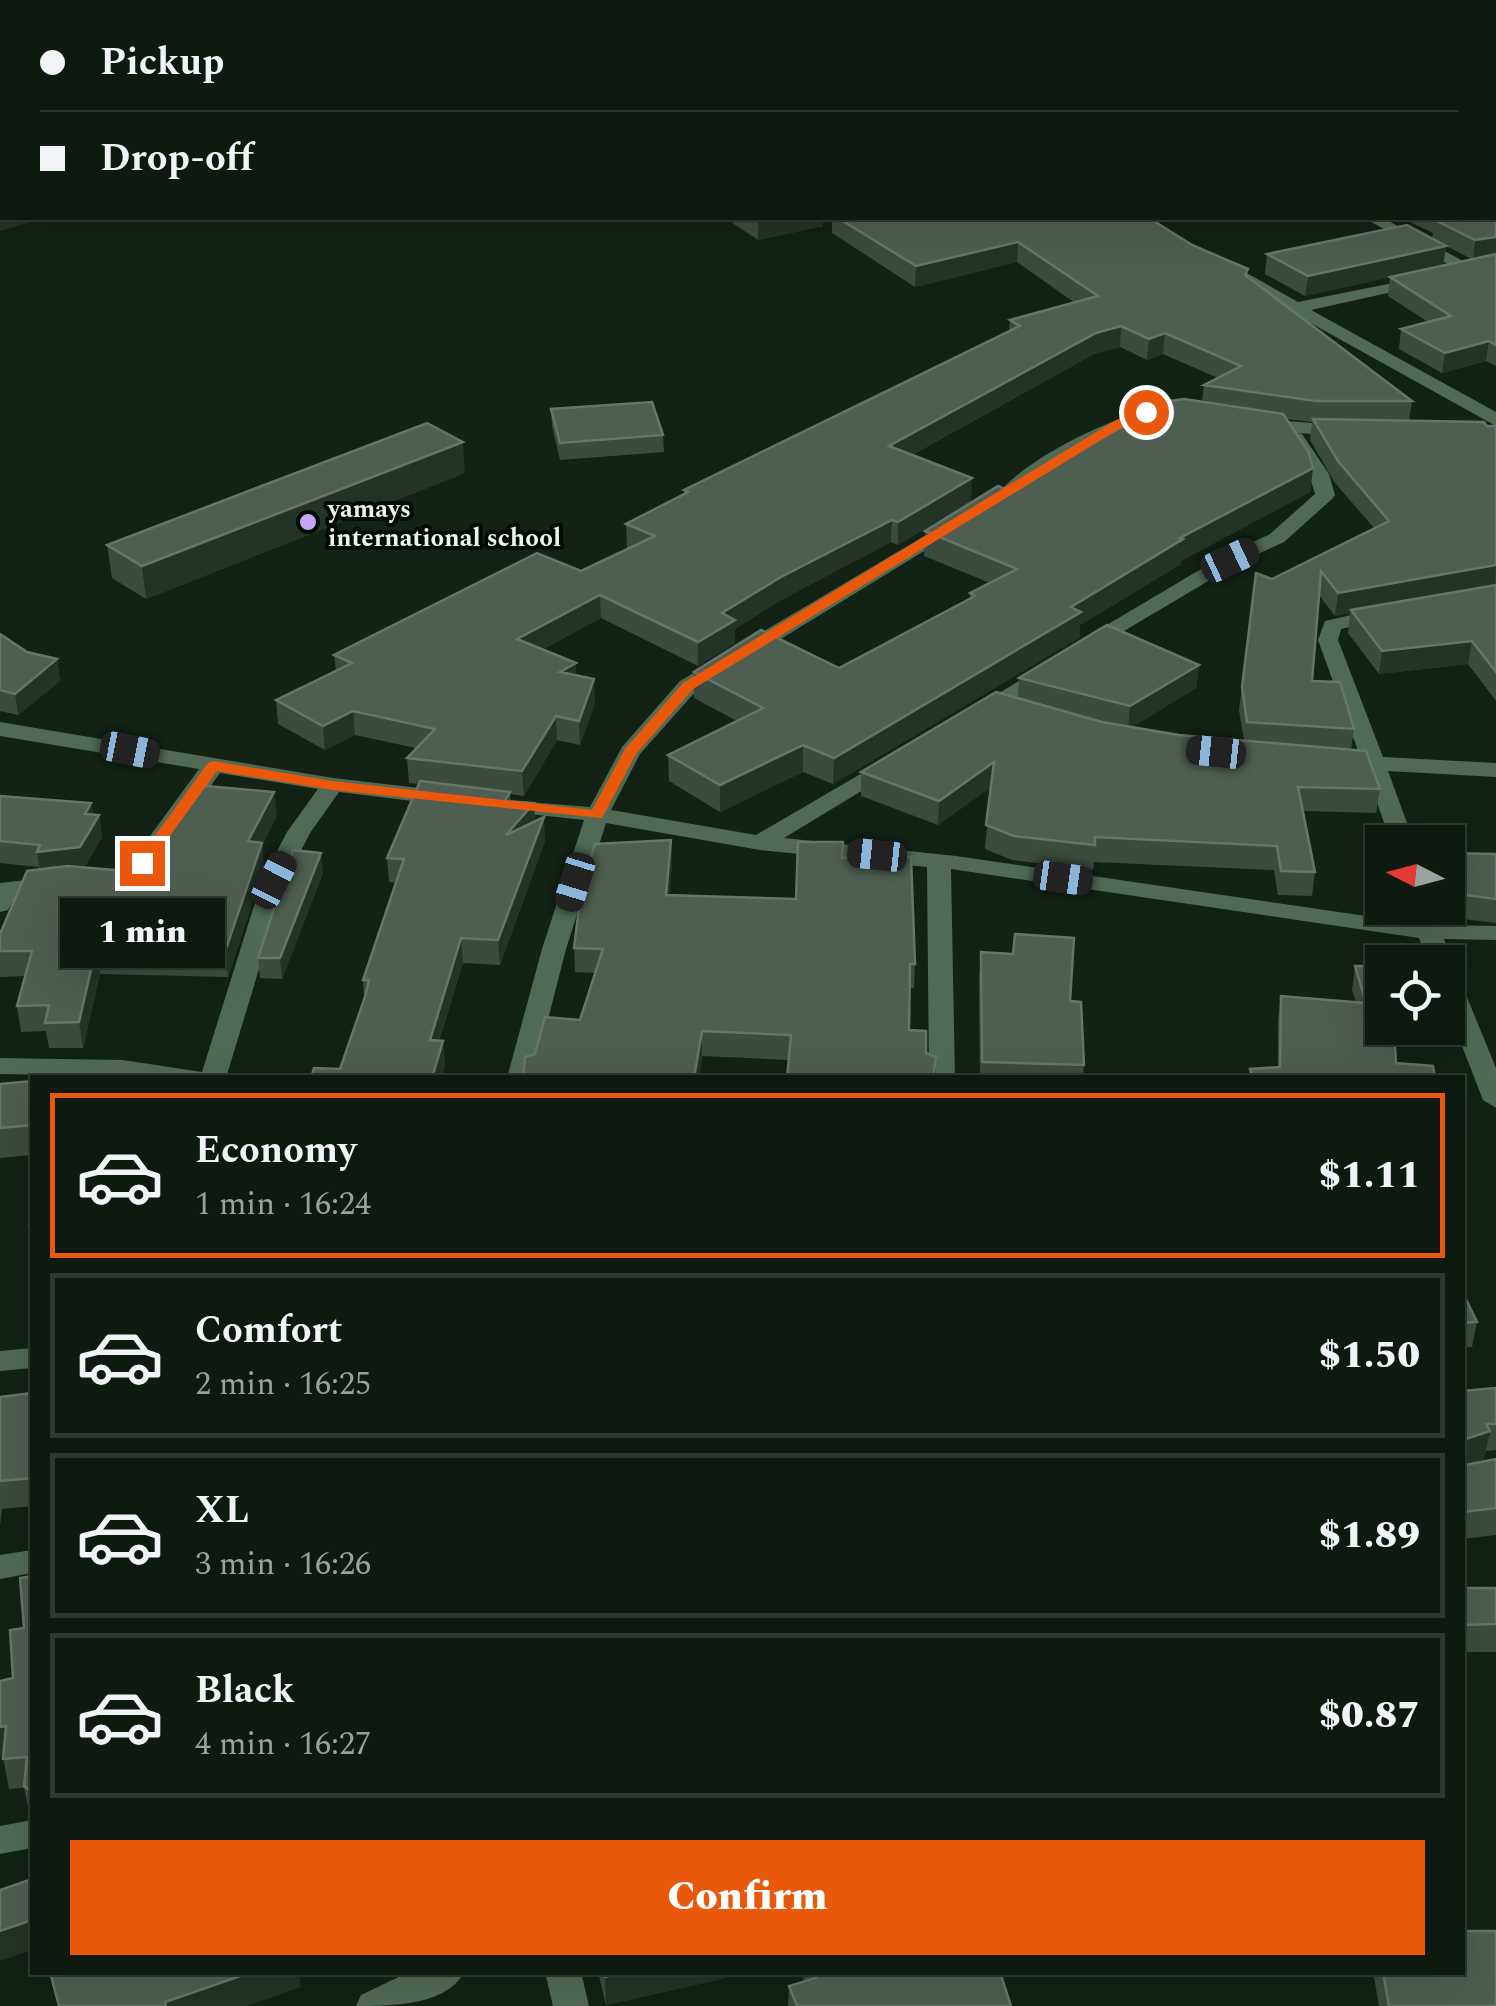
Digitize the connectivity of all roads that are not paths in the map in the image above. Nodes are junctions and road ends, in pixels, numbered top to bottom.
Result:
1 (1376, 220) edge
2 (1220, 266) edge
3 (1450, 274) edge
4 (1431, 278) edge
5 (1295, 308) junction
6 (1198, 416) edge
7 (1496, 420) edge
8 (1240, 422) edge
9 (1289, 429) junction
10 (1364, 431) edge
11 (1404, 611) edge
12 (963, 722) edge
13 (0, 730) edge
14 (902, 757) edge
15 (1306, 760) edge
16 (1376, 763) junction
17 (213, 766) junction
18 (1496, 770) edge
19 (333, 785) junction
20 (597, 815) junction
21 (1397, 825) edge
22 (760, 843) junction
23 (939, 861) junction
24 (0, 905) edge
25 (1365, 913) edge
26 (1452, 925) edge
27 (1496, 933) edge
28 (1465, 1022) edge
29 (0, 1066) edge
30 (183, 1075) edge
31 (213, 1075) edge
32 (521, 1075) edge
33 (942, 1075) edge
34 (1496, 1100) edge
35 (30, 1358) edge
36 (0, 1361) edge
37 (30, 1562) edge
38 (0, 1567) edge
39 (30, 1834) edge
40 (0, 1840) edge
41 (440, 1975) edge
42 (563, 1975) edge
43 (374, 2006) edge
44 (570, 2006) edge

1 - 3 street
2 - 5 street
4 - 5 street
5 - 7 street
6 - 20 street
8 - 9 street
9 - 10 street
9 - 12 street
11 - 16 street
13 - 17 street
14 - 22 street
15 - 16 street
16 - 18 street
16 - 21 street
17 - 19 street
17 - 24 street
19 - 20 street
19 - 31 street
20 - 22 street
20 - 32 street
22 - 23 street
23 - 25 street
23 - 33 street
26 - 27 street
28 - 34 street
29 - 30 street
35 - 36 street
37 - 38 street
39 - 40 street
41 - 43 street
42 - 44 street

